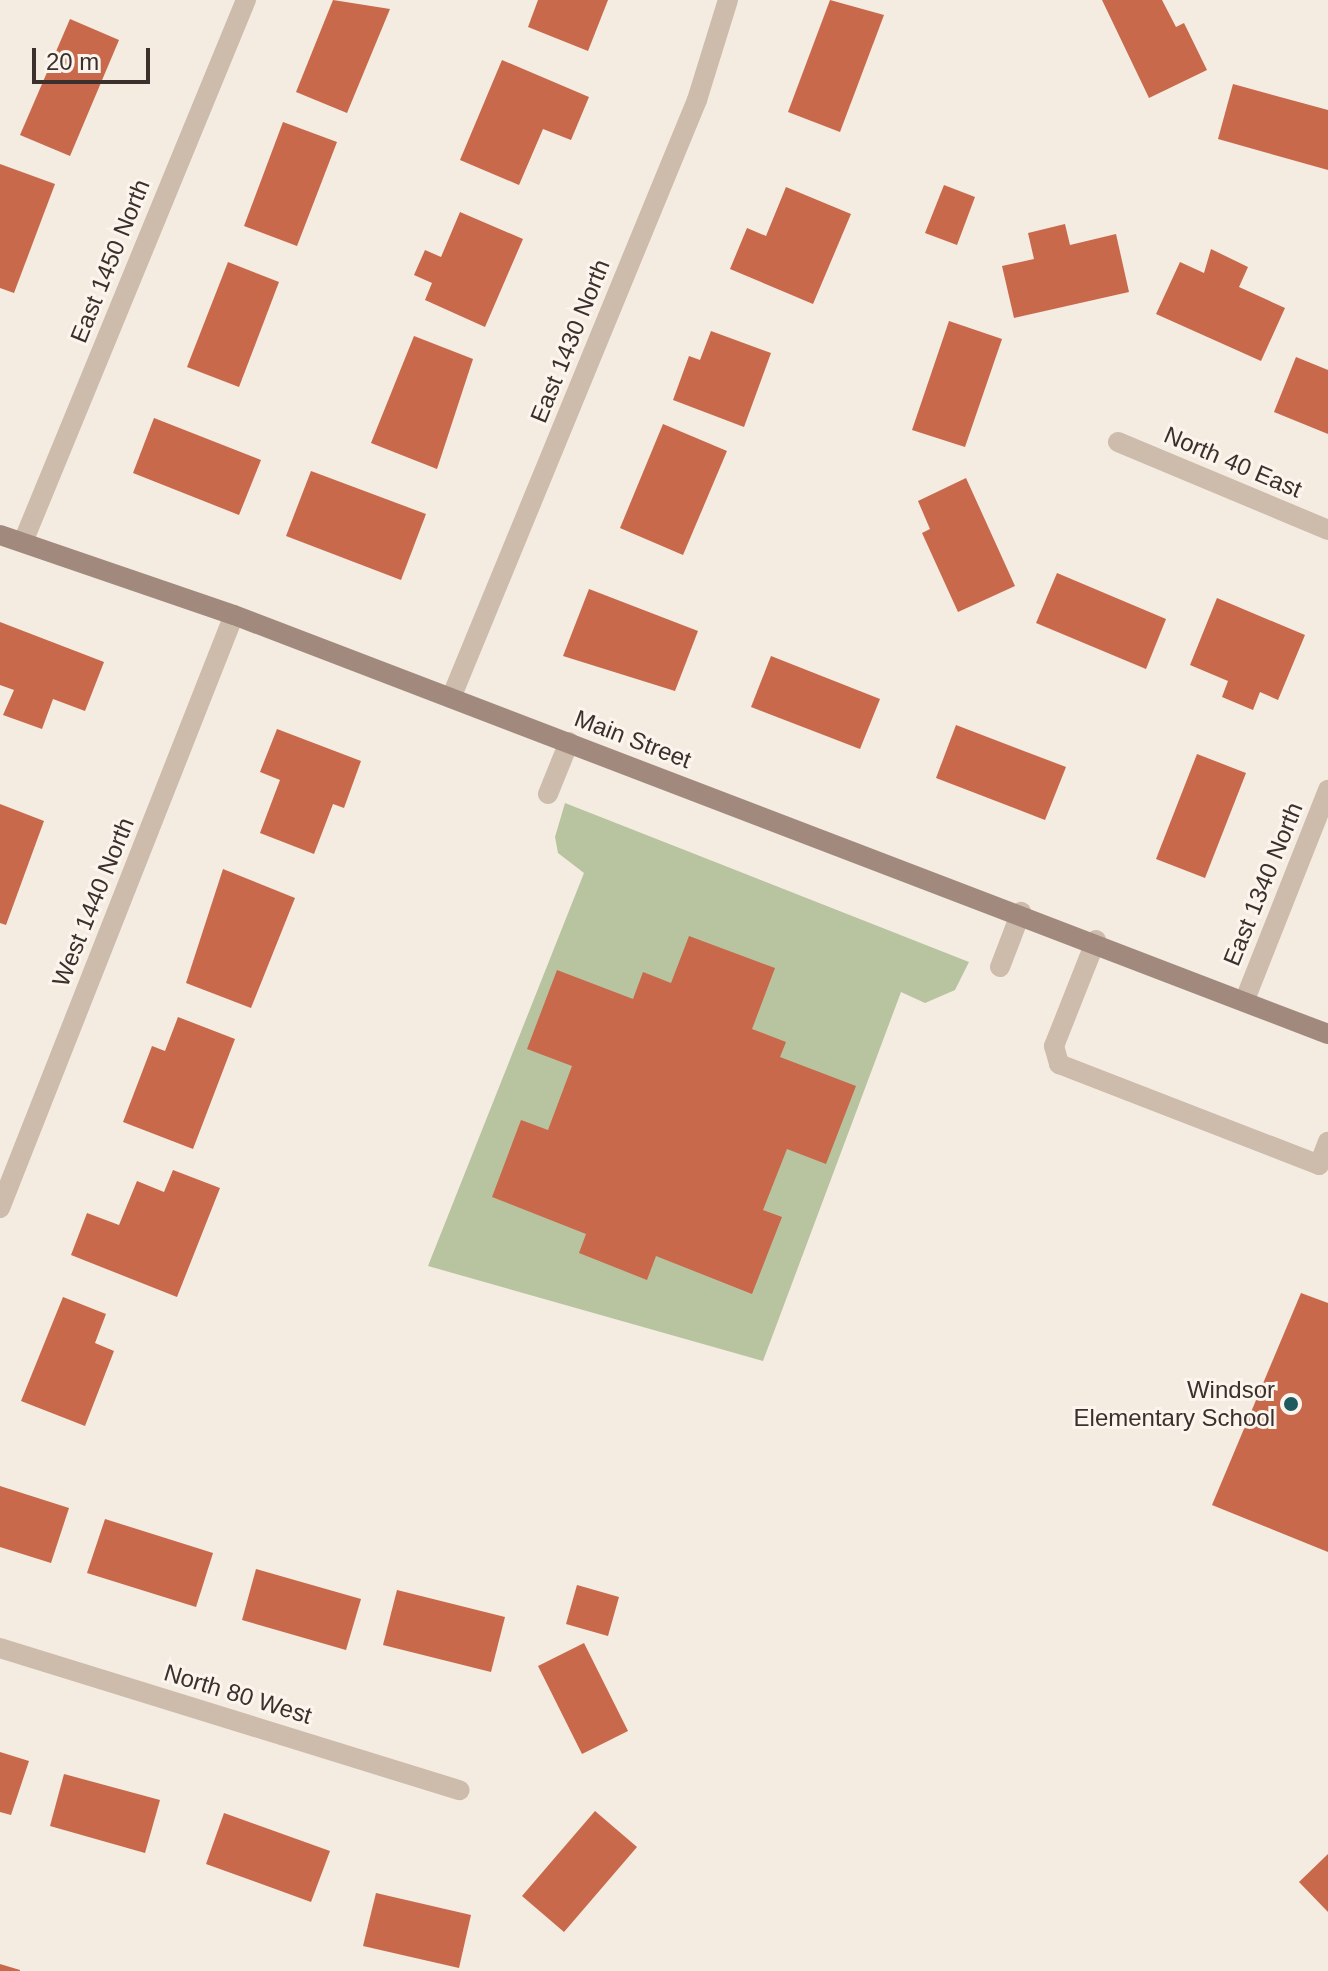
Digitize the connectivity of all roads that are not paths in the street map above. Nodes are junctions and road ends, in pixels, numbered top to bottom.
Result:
1 (246, 0) edge
2 (728, 0) edge
3 (1118, 442) dead end
4 (1328, 530) edge
5 (0, 535) edge
6 (23, 542) junction
7 (234, 615) junction
8 (451, 698) junction
9 (569, 742) junction
10 (1328, 790) edge
11 (548, 794) dead end
12 (1021, 912) junction
13 (1096, 940) junction
14 (1000, 967) dead end
15 (1246, 997) junction
16 (1328, 1034) edge
17 (1328, 1142) edge
18 (0, 1208) edge
19 (0, 1648) edge
20 (460, 1790) dead end

1 - 6 street, East 1450 North
2 - 8 street, East 1430 North
3 - 4 street, North 40 East
5 - 6 street, Main Street
6 - 7 street, Main Street
7 - 8 street, Main Street
7 - 18 street, West 1440 North
8 - 9 street, Main Street
9 - 11 street
9 - 12 street, Main Street
10 - 15 street, East 1340 North
12 - 13 street, Main Street
12 - 14 street
13 - 15 street, Main Street
13 - 17 street
15 - 16 street, Main Street
19 - 20 street, North 80 West

